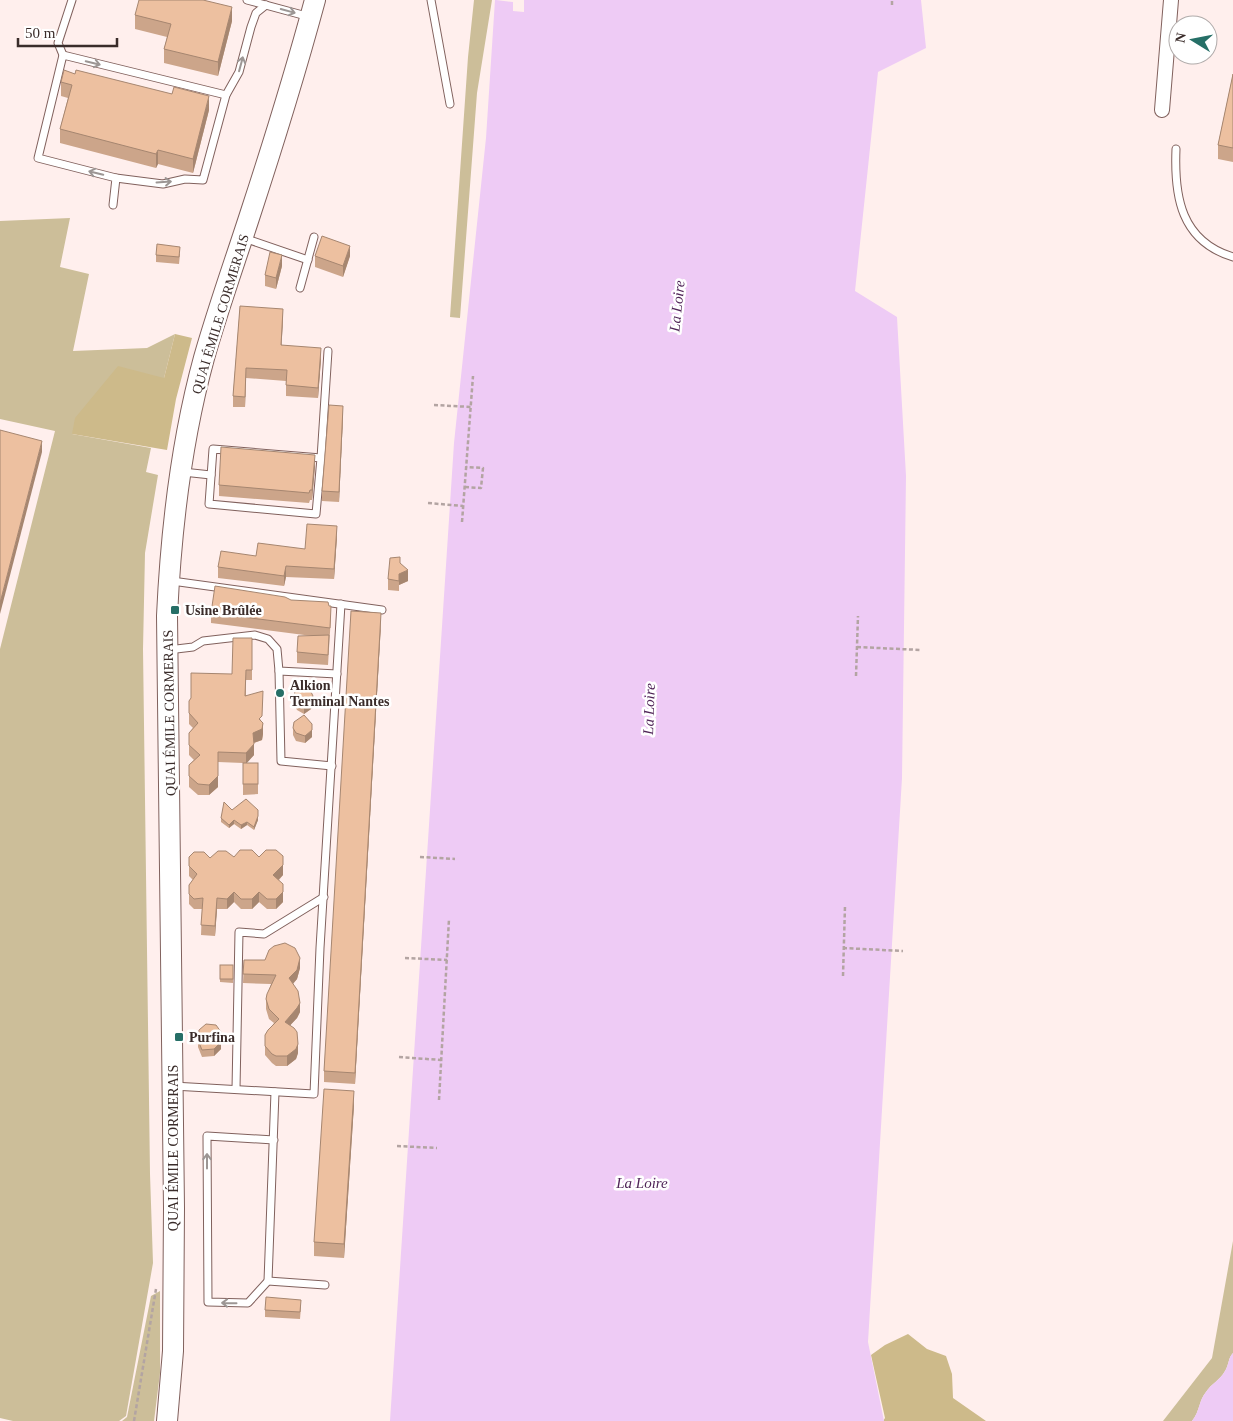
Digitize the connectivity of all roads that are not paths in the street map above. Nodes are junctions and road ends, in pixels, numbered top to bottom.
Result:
1 (72, 0) edge
2 (247, 0) edge
3 (431, 0) edge
4 (1171, 0) edge
5 (266, 5) junction
6 (313, 9) edge
7 (62, 55) junction
8 (226, 95) junction
9 (450, 104) dead end
10 (1162, 110) dead end
11 (1176, 150) dead end
12 (116, 178) junction
13 (113, 205) dead end
14 (314, 237) dead end
15 (242, 238) junction
16 (1233, 257) edge
17 (308, 260) junction
18 (300, 288) dead end
19 (328, 351) dead end
20 (321, 458) junction
21 (180, 471) junction
22 (210, 475) junction
23 (169, 581) junction
24 (341, 604) junction
25 (382, 610) dead end
26 (168, 650) junction
27 (279, 671) junction
28 (337, 674) junction
29 (332, 766) junction
30 (324, 897) junction
31 (173, 1086) junction
32 (236, 1089) junction
33 (275, 1092) junction
34 (274, 1140) junction
35 (268, 1281) junction
36 (325, 1285) dead end
37 (167, 1419) edge

1 - 7 lane
2 - 5 lane
3 - 9 lane
4 - 10 street
5 -> 6 lane
8 -> 5 lane
6 - 15 main road, QUAI ÉMILE CORMERAIS
7 -> 8 lane
12 -> 7 lane
12 -> 8 lane
11 - 16 lane
12 - 13 lane
14 - 17 lane
15 - 17 lane
15 - 21 main road, QUAI ÉMILE CORMERAIS
17 - 18 lane
19 - 20 lane
20 - 22 lane
20 - 22 lane
21 - 22 lane
21 - 23 main road, QUAI ÉMILE CORMERAIS
23 - 24 lane
23 - 26 main road, QUAI ÉMILE CORMERAIS
24 - 25 lane
24 - 28 lane
26 - 27 lane
26 - 31 main road, QUAI ÉMILE CORMERAIS
27 - 28 lane
27 - 29 lane
28 - 29 lane
29 - 30 lane
30 - 32 lane
30 - 33 lane
31 - 32 lane
31 - 37 main road, QUAI ÉMILE CORMERAIS
32 - 33 lane
33 - 34 lane
34 - 35 lane
35 -> 34 lane
35 - 36 lane

